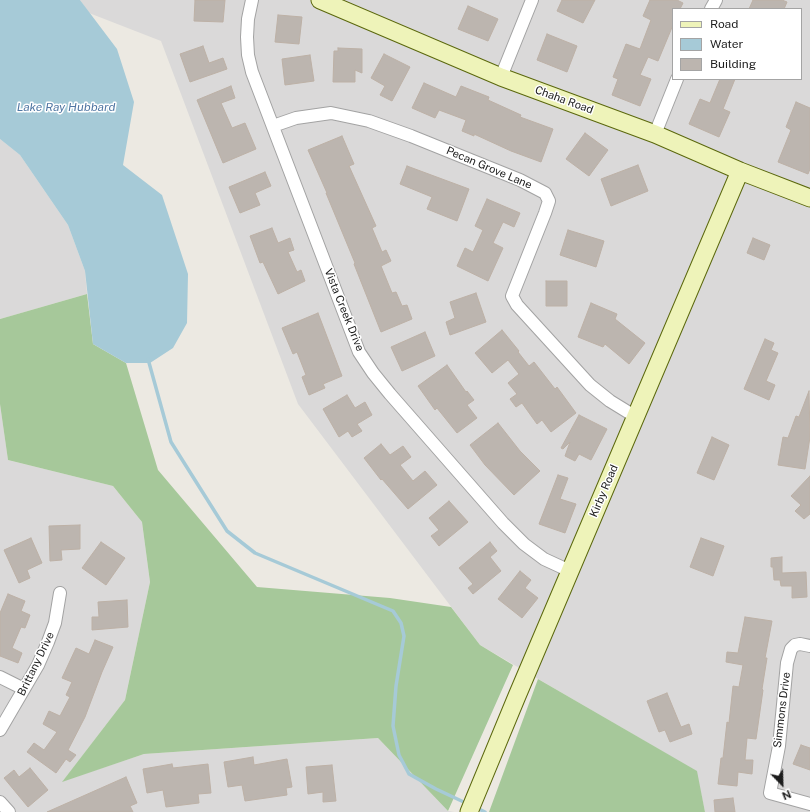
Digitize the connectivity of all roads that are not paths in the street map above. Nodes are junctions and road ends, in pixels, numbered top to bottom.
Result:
1 (252, 0) edge
2 (320, 0) edge
3 (532, 0) edge
4 (501, 77) junction
5 (677, 80) edge
6 (273, 126) junction
7 (655, 134) junction
8 (740, 171) junction
9 (810, 198) edge
10 (636, 416) junction
11 (570, 571) junction
12 (60, 593) dead end
13 (810, 646) edge
14 (0, 677) edge
15 (24, 689) junction
16 (0, 730) edge
17 (0, 802) edge
18 (810, 804) edge
19 (9, 812) edge
20 (469, 812) edge

1 - 6 street, Vista Creek Drive
2 - 4 street, Chaha Road
3 - 4 street
4 - 7 street, Chaha Road
5 - 7 street
6 - 10 street, Pecan Grove Lane
6 - 11 street, Vista Creek Drive
7 - 8 street, Chaha Road
8 - 9 street, Chaha Road
8 - 10 street, Kirby Road
10 - 11 street, Kirby Road
11 - 20 street, Kirby Road
12 - 15 street, Brittany Drive
13 - 18 street, Simmons Drive
14 - 15 street
15 - 16 street, Brittany Drive
17 - 19 street

